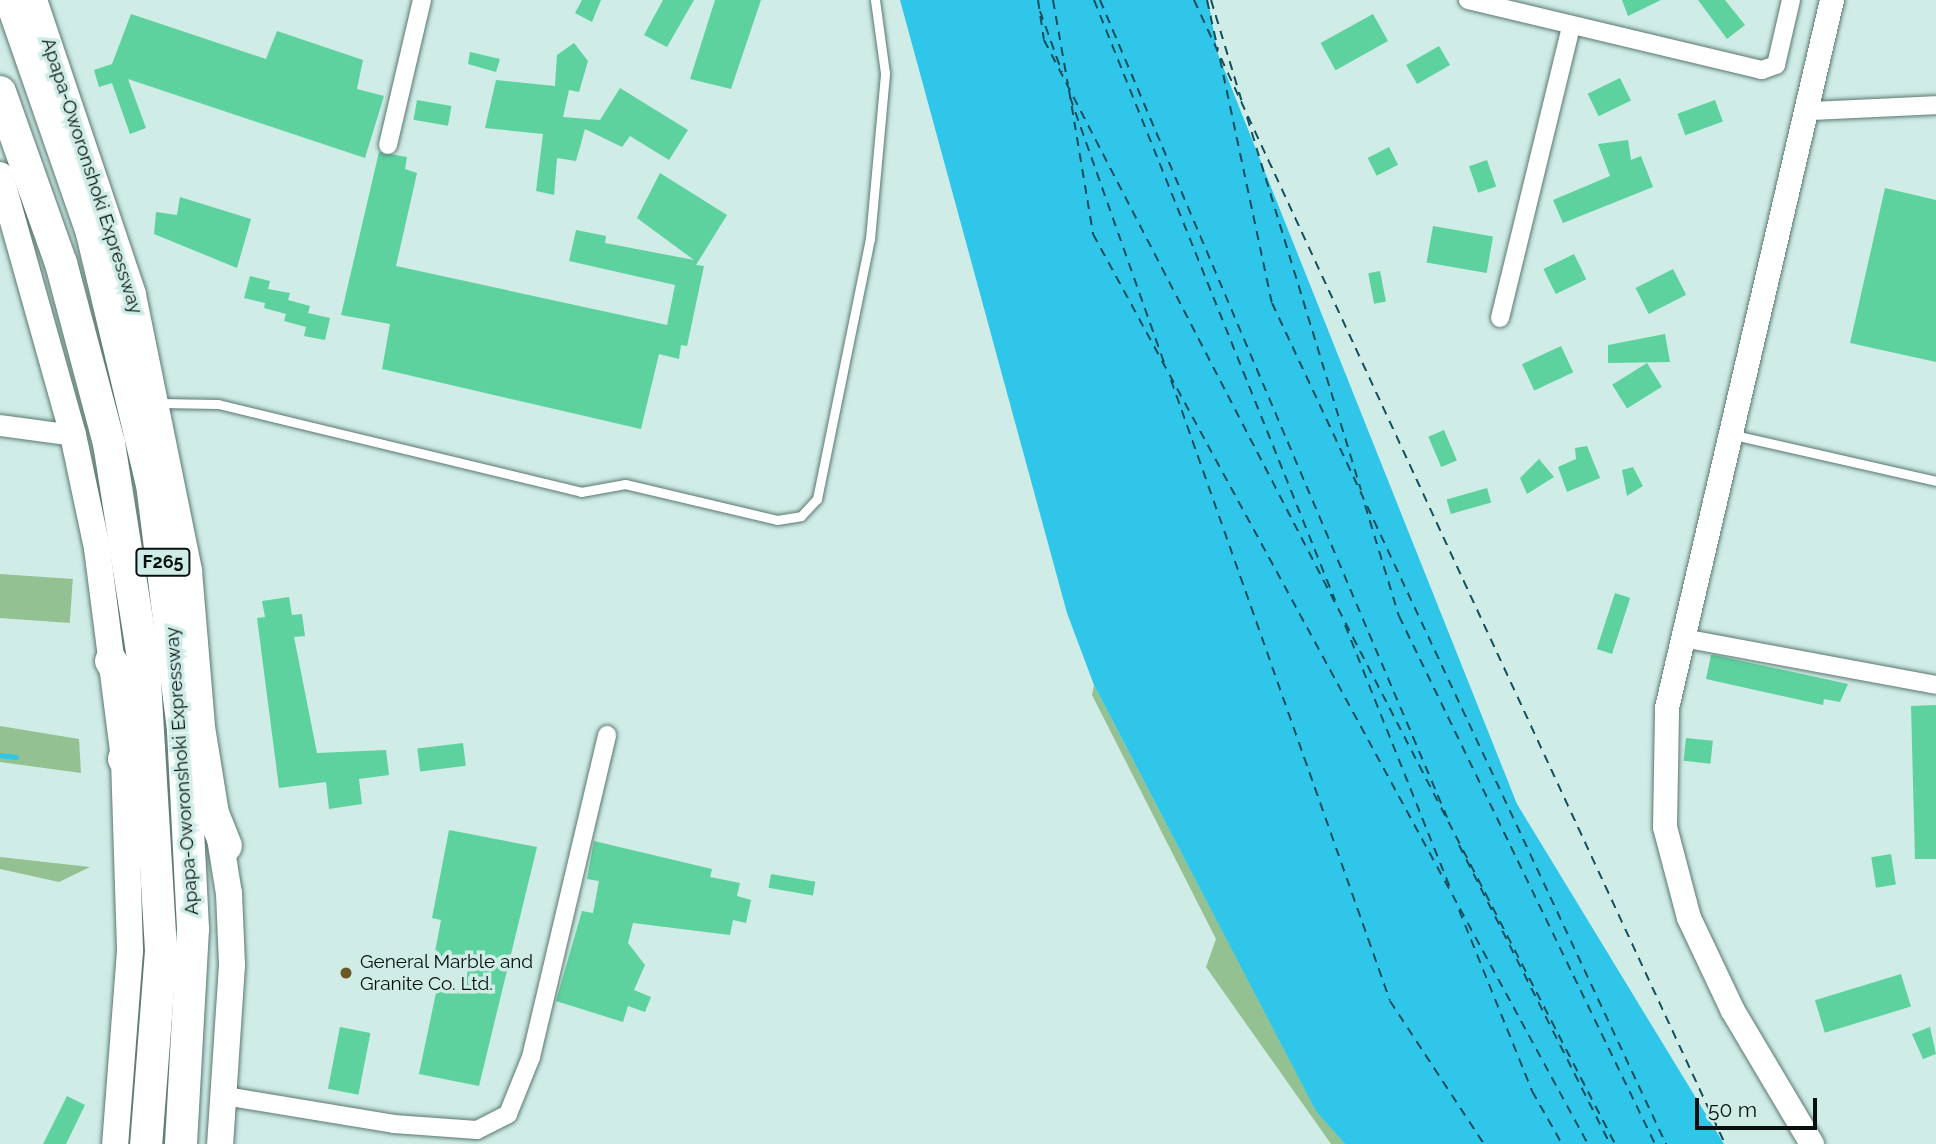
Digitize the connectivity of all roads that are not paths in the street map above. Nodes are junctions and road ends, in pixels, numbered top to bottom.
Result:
1 (10, 0) edge
2 (34, 0) edge
3 (422, 0) edge
4 (875, 0) edge
5 (1468, 0) edge
6 (1791, 0) edge
7 (1832, 0) edge
8 (1571, 26) junction
9 (0, 92) edge
10 (1936, 105) edge
11 (1810, 111) junction
12 (388, 145) dead end
13 (0, 175) edge
14 (1500, 318) dead end
15 (158, 403) junction
16 (0, 425) edge
17 (1729, 433) junction
18 (73, 435) junction
19 (1936, 481) edge
20 (1683, 638) junction
21 (111, 661) junction
22 (1936, 685) edge
23 (189, 725) junction
24 (607, 735) dead end
25 (143, 740) junction
26 (204, 798) junction
27 (226, 846) junction
28 (188, 851) junction
29 (225, 1096) junction
30 (116, 1144) edge
31 (146, 1144) edge
32 (181, 1144) edge
33 (220, 1144) edge
34 (1812, 1144) edge

1 - 23 highway, Apapa-Oworonshoki Expressway / F265
2 - 15 main road, Apapa-Oworonshoki Expressway
3 - 12 street
4 - 15 lane
5 - 8 street
6 - 8 street
7 - 11 main road
8 - 14 street
9 - 25 highway, Apapa-Oworonshoki Expressway / F265
10 - 11 street
11 - 17 main road
13 - 18 main road, Apapa-Oworonshoki Expressway
15 - 23 main road, Apapa-Oworonshoki Expressway
16 - 18 street
17 - 19 lane
17 - 20 main road
18 - 21 main road, Apapa-Oworonshoki Expressway
20 - 22 street
20 - 34 main road
21 - 25 highway
21 - 25 main road, Apapa-Oworonshoki Expressway
23 - 25 highway
23 - 26 highway
23 - 27 main road, Apapa-Oworonshoki Expressway
23 - 28 highway, Apapa-Oworonshoki Expressway / F265
24 - 29 street
25 - 30 main road, Apapa-Oworonshoki Expressway
25 - 31 highway, Apapa-Oworonshoki Expressway
26 - 27 highway
26 - 28 highway
27 - 29 main road, Apapa-Oworonshoki Expressway
28 - 32 highway, Apapa-Oworonshoki Expressway / F265
29 - 33 main road, Apapa-Oworonshoki Expressway

